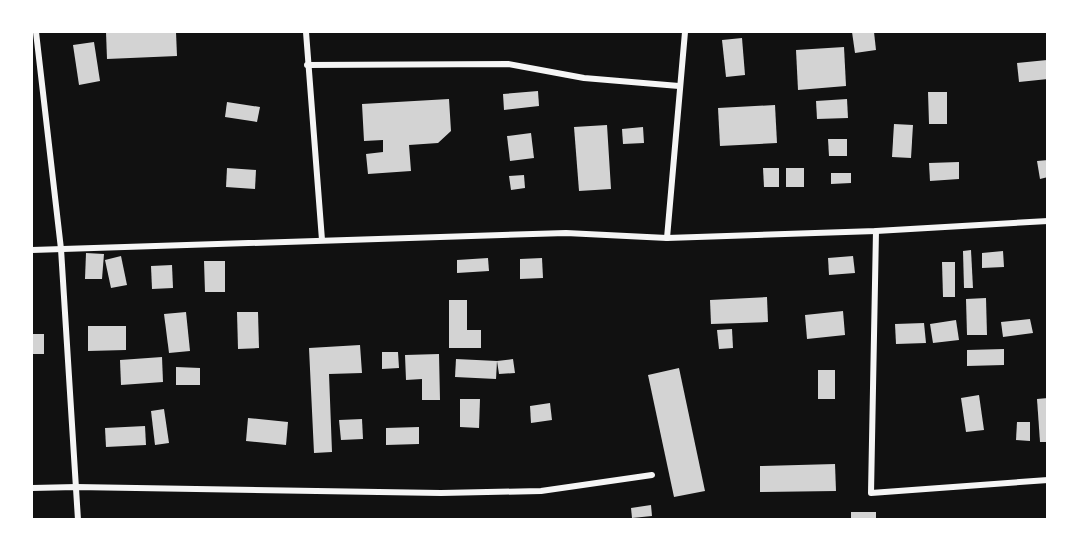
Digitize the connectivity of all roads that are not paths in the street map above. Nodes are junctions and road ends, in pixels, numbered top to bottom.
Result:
1 (36, 32) edge
2 (306, 32) edge
3 (685, 32) edge
4 (307, 64) junction
5 (679, 86) junction
6 (1047, 222) edge
7 (876, 231) junction
8 (666, 238) junction
9 (322, 240) junction
10 (61, 249) junction
11 (32, 250) edge
12 (652, 475) dead end
13 (1047, 480) edge
14 (76, 487) junction
15 (32, 489) edge
16 (78, 519) edge

1 - 10 street
2 - 4 street
3 - 5 street
4 - 5 street
4 - 9 street
5 - 8 street
6 - 7 street
7 - 8 street
7 - 13 street
8 - 9 street
9 - 10 street
10 - 11 street
10 - 14 street
12 - 14 street
14 - 15 street
14 - 16 street

